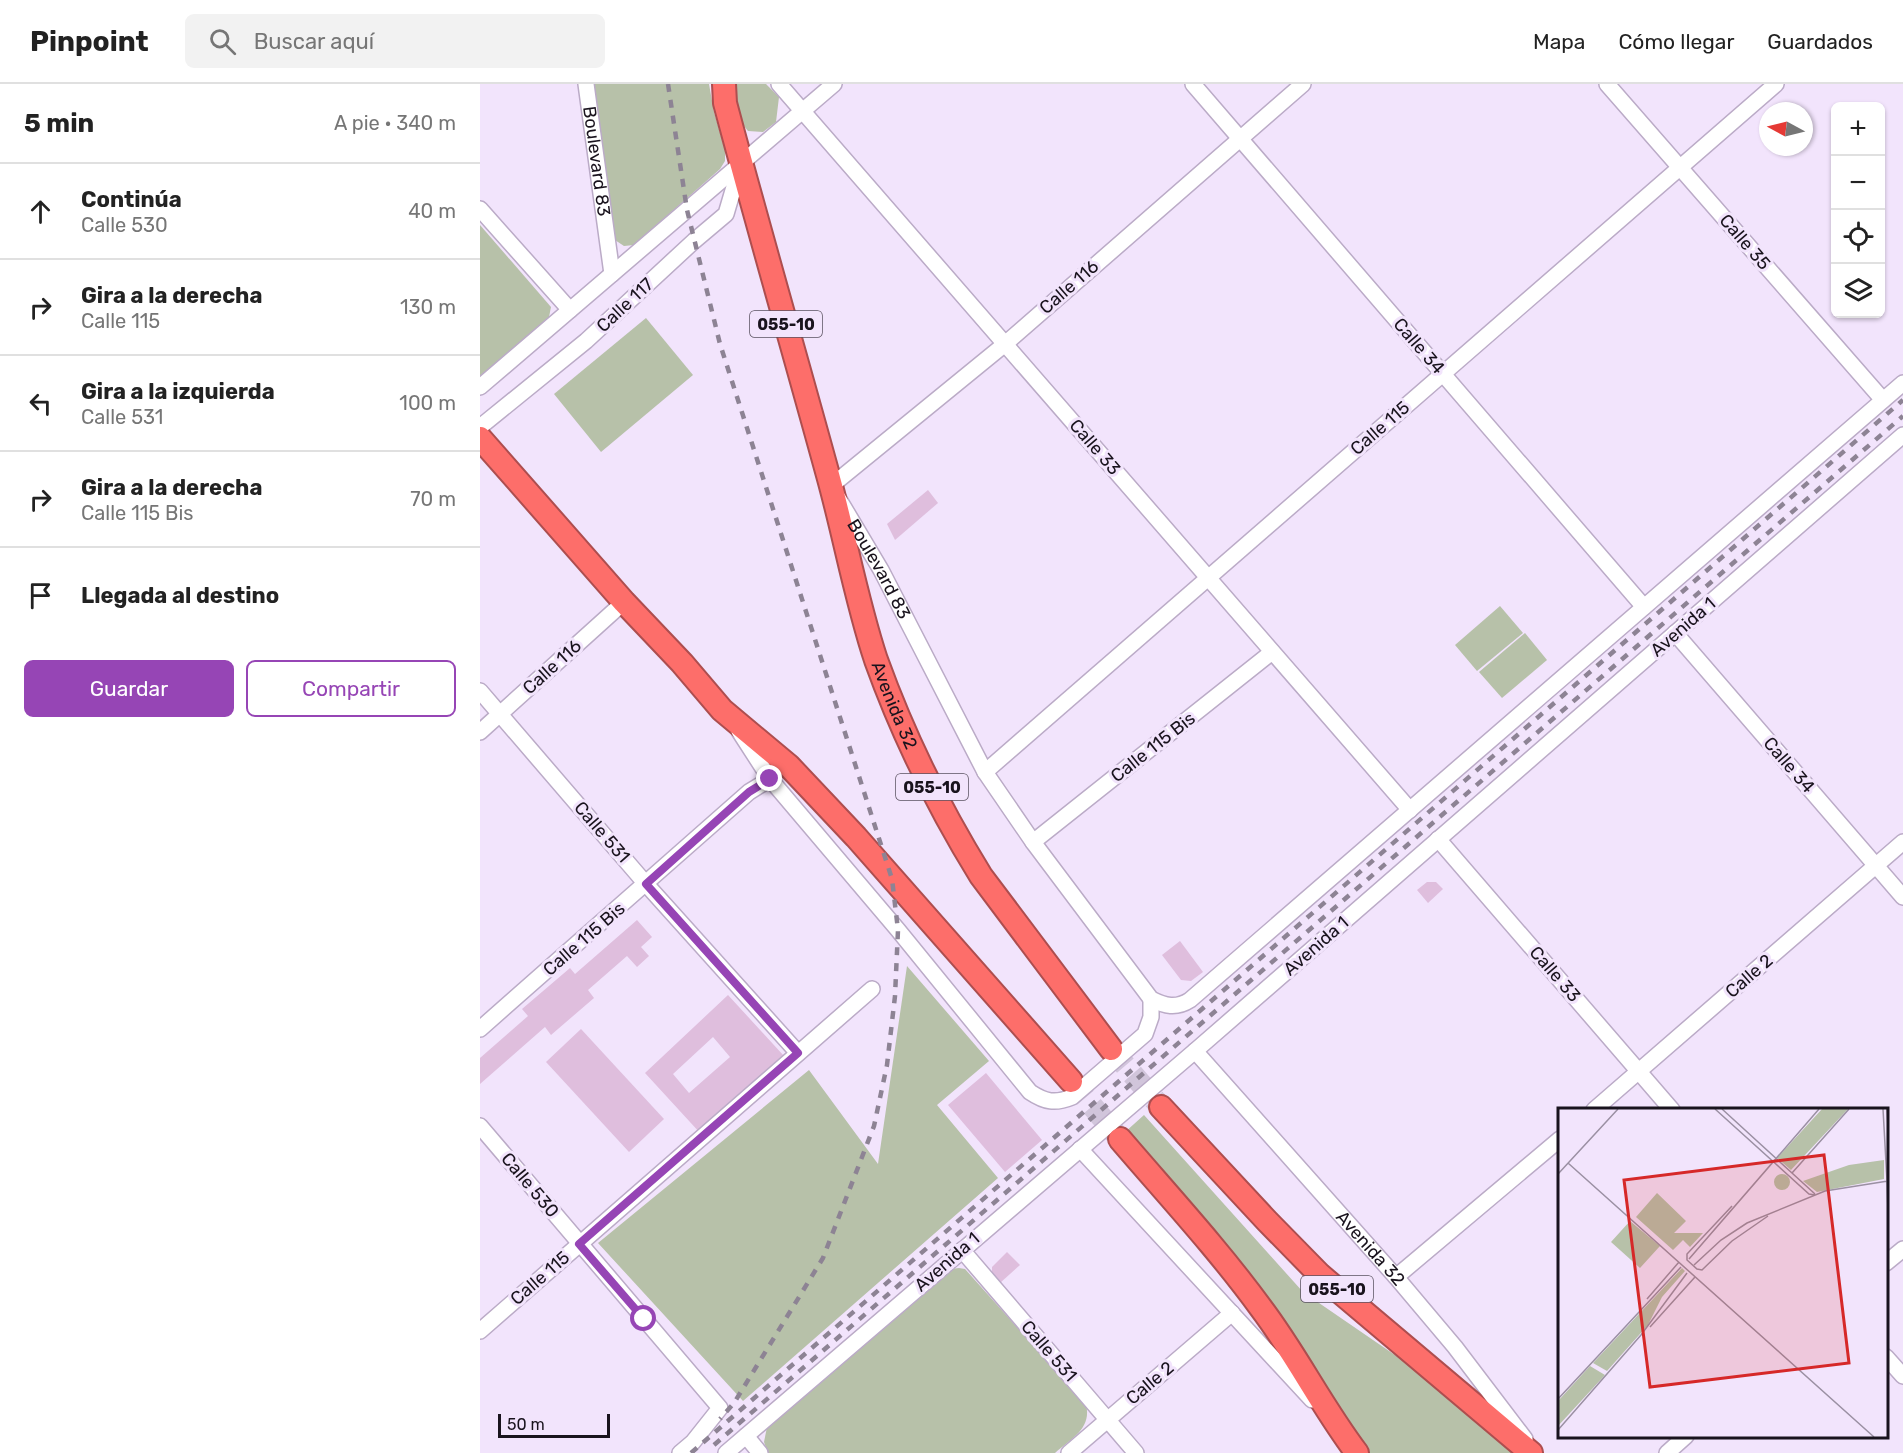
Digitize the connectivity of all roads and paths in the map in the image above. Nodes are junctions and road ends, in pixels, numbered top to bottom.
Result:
1 (586, 84) edge
2 (723, 84) edge
3 (779, 84) edge
4 (834, 84) edge
5 (1193, 84) edge
6 (1303, 84) edge
7 (1607, 84) edge
8 (1776, 84) edge
9 (803, 111) junction
10 (1240, 138) junction
11 (741, 163) junction
12 (1680, 168) junction
13 (480, 209) edge
14 (612, 274) junction
15 (570, 310) junction
16 (1005, 344) junction
17 (1443, 374) junction
18 (1903, 383) edge
19 (480, 387) edge
20 (1883, 400) junction
21 (480, 427) edge
22 (1903, 435) edge
23 (480, 438) edge
24 (831, 486) junction
25 (1208, 578) junction
26 (624, 602) junction
27 (1644, 607) junction
28 (1675, 633) junction
29 (1272, 652) junction
30 (480, 691) edge
31 (501, 714) junction
32 (731, 718) junction
33 (480, 732) edge
34 (984, 772) junction
35 (770, 779) junction
36 (1410, 810) junction
37 (1438, 840) junction
38 (1903, 842) edge
39 (1033, 843) junction
40 (1876, 866) junction
41 (646, 884) junction
42 (1903, 897) edge
43 (872, 989) dead end
44 (1151, 999) junction
45 (480, 1029) edge
46 (1111, 1049) tunnel mouth
47 (1195, 1051) junction
48 (798, 1053) junction
49 (1639, 1071) junction
50 (1071, 1081) tunnel mouth
51 (1161, 1107) tunnel mouth
52 (1596, 1108) edge
53 (1670, 1108) edge
54 (480, 1125) edge
55 (1120, 1139) tunnel mouth
56 (1558, 1141) edge
57 (1080, 1149) junction
58 (579, 1244) junction
59 (1903, 1249) edge
60 (962, 1250) junction
61 (1888, 1262) edge
62 (1396, 1277) junction
63 (1232, 1313) junction
64 (480, 1331) edge
65 (1888, 1358) edge
66 (1903, 1376) edge
67 (1107, 1419) junction
68 (1341, 1432) junction
69 (746, 1436) junction
70 (1685, 1438) edge
71 (680, 1453) edge
72 (726, 1453) edge
73 (760, 1453) edge
74 (1069, 1453) edge
75 (1136, 1453) edge
76 (1358, 1453) edge
77 (1531, 1453) edge
78 (1536, 1453) edge
79 (1667, 1453) edge

1 - 14 street, Boulevard 83
2 - 11 highway, Boulevard 83 / 055-10
3 - 9 street, Calle 33
4 - 9 street, Calle 117
5 - 10 street, Calle 34
6 - 10 street, Calle 116
7 - 12 street, Calle 35
8 - 12 street, Calle 115
9 - 11 street, Calle 117
9 - 16 street, Calle 33
10 - 16 street, Calle 116
10 - 17 street, Calle 34
11 - 14 street, Calle 117
11 - 21 street, Calle 117
11 - 24 highway, Boulevard 83 / 055-10
12 - 17 street, Calle 115
12 - 20 street, Calle 35
13 - 15 street
14 - 15 street, Calle 117
15 - 19 street, Calle 117
16 - 24 street, Calle 116
16 - 25 street, Calle 33
17 - 25 street, Calle 115
17 - 27 street, Calle 34
18 - 20 street
20 - 27 street
22 - 28 street, Avenida 1
23 - 26 highway
24 - 34 street, Boulevard 83
24 - 46 highway, Avenida 32 / 055-10
25 - 29 street, Calle 33
25 - 34 street, Calle 115
26 - 31 street, Calle 116
26 - 32 highway
27 - 36 street
28 - 37 street, Avenida 1
28 - 40 street, Calle 34
29 - 36 street, Calle 33
29 - 39 street, Calle 115 Bis
30 - 31 street, Calle 531
31 - 33 street, Calle 116
31 - 41 street, Calle 531
32 - 35 street
32 - 50 highway
34 - 39 street, Boulevard 83
35 - 41 street, Calle 115 Bis
35 - 44 street
36 - 44 street
37 - 47 street, Avenida 1
37 - 49 street, Calle 33
38 - 40 street, Calle 2
39 - 44 street, Boulevard 83
40 - 42 street, Calle 34
40 - 49 street, Calle 2
41 - 45 street, Calle 115 Bis
41 - 48 street, Calle 531
43 - 48 street, Calle 115
47 - 57 street, Avenida 1
47 - 62 street, Avenida 32
48 - 58 street, Calle 115
49 - 52 street, Calle 2
49 - 53 street, Calle 33
51 - 77 highway, 055-10
54 - 58 street, Calle 530
55 - 68 highway
56 - 62 street
57 - 60 street, Avenida 1
57 - 63 street
58 - 64 street, Calle 115
58 - 71 street, Calle 530
59 - 61 street
60 - 67 street, Calle 531
60 - 69 street, Avenida 1
62 - 78 street, Avenida 32
63 - 67 street, Calle 2
63 - 68 street
65 - 66 street
67 - 74 street, Calle 2
67 - 75 street, Calle 531
68 - 76 highway
69 - 72 street, Avenida 1
69 - 73 street
70 - 79 street

